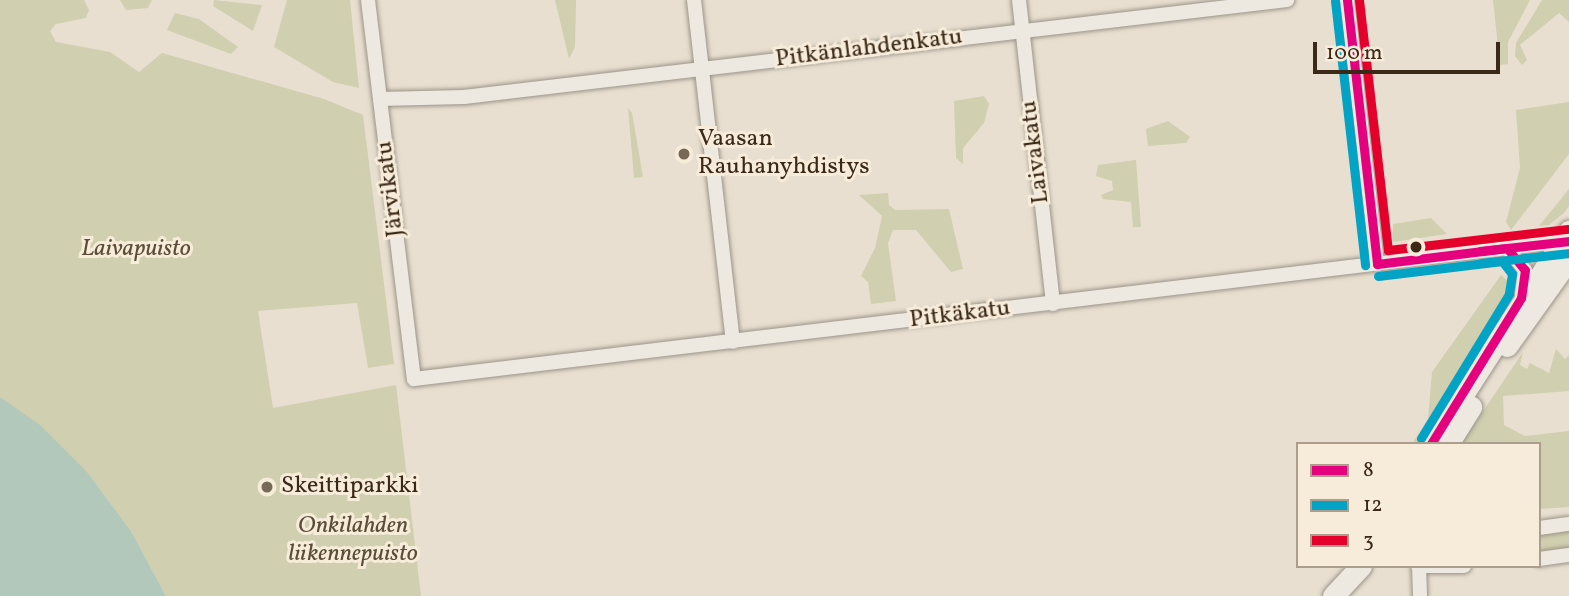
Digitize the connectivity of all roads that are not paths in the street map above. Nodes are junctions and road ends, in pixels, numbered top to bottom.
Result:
1 (368, 0) edge
2 (694, 0) edge
3 (1019, 0) edge
4 (1287, 0) edge
5 (1347, 0) edge
6 (1022, 31) junction
7 (701, 68) junction
8 (380, 99) junction
9 (1567, 243) edge
10 (1507, 248) junction
11 (1377, 264) junction
12 (1521, 298) junction
13 (1053, 304) junction
14 (733, 342) junction
15 (414, 379) joint
16 (1432, 442) edge
17 (1449, 442) edge
18 (1569, 524) edge
19 (1541, 528) edge
20 (1569, 555) edge
21 (1541, 559) edge
22 (1345, 568) edge
23 (1359, 568) edge
24 (1419, 568) edge
25 (1326, 596) edge
26 (1333, 596) edge
27 (1420, 596) edge

1 - 8 street, Järvikatu
2 - 7 street
3 - 6 street, Laivakatu
4 - 6 street, Pitkänlahdenkatu
5 - 11 street
6 - 7 street, Pitkänlahdenkatu
6 - 13 street, Laivakatu
7 - 8 street, Pitkänlahdenkatu
7 - 14 street
8 - 15 street, Järvikatu
9 - 10 street, Pitkäkatu
9 - 12 main road
9 - 17 main road
10 - 11 street, Pitkäkatu
10 - 12 street
11 - 13 street, Pitkäkatu
12 - 16 main road
13 - 14 street, Pitkäkatu
14 - 15 street, Pitkäkatu
18 - 19 street
20 - 21 street
22 - 25 main road
23 - 26 main road
24 - 27 street

